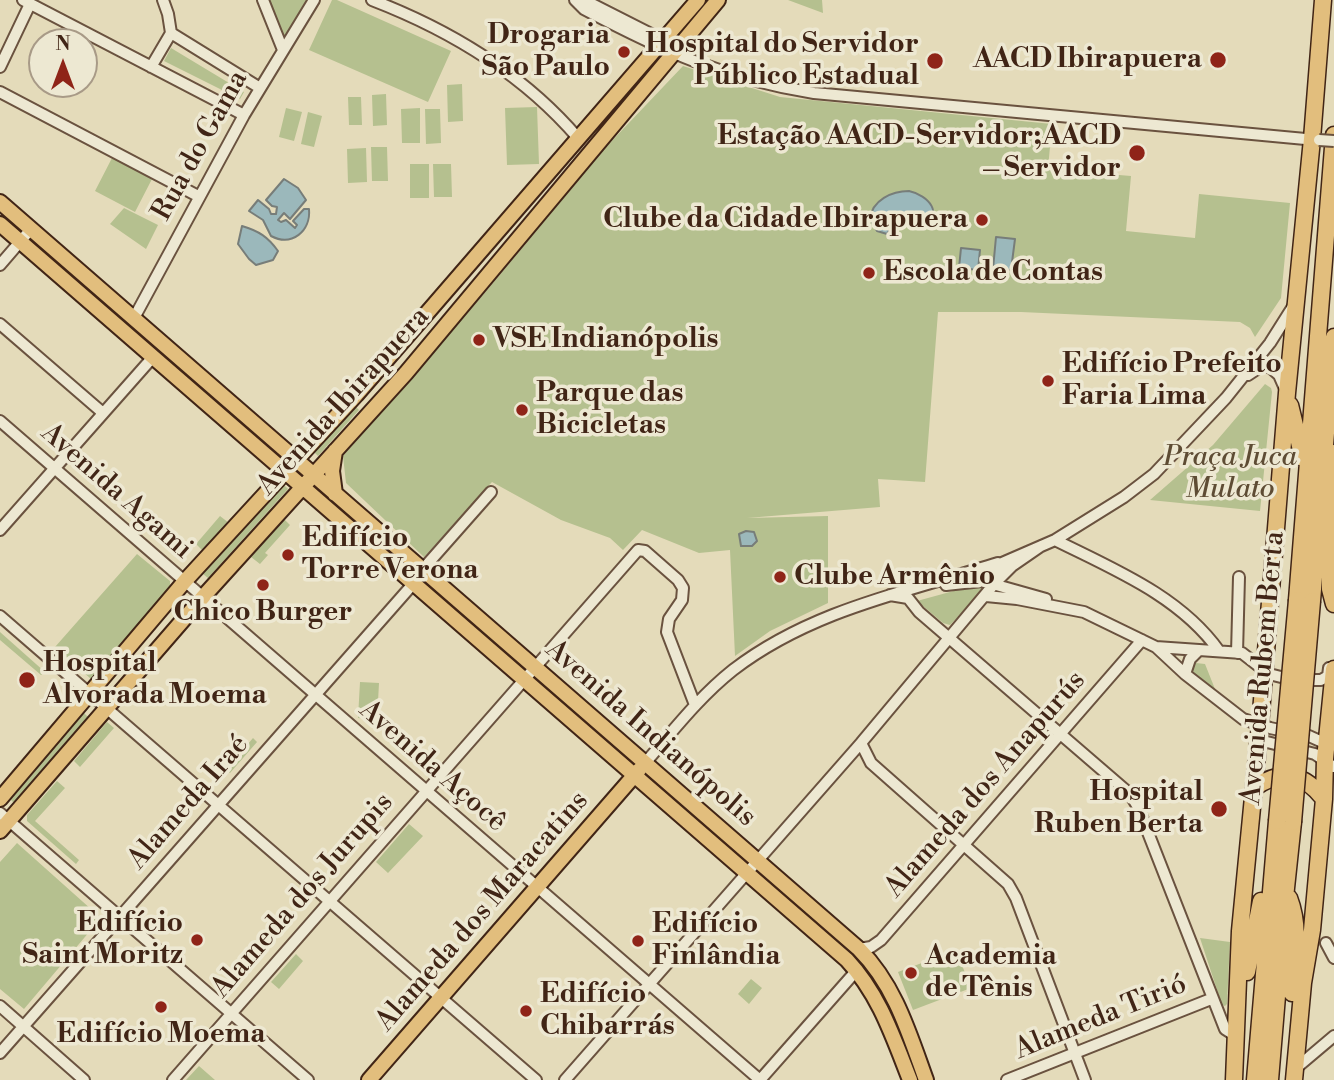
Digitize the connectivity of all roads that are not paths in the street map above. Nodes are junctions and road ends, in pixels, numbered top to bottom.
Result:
1 (163, 0) edge
2 (263, 0) edge
3 (314, 0) edge
4 (372, 0) edge
5 (581, 0) edge
6 (698, 0) edge
7 (718, 0) edge
8 (1323, 0) edge
9 (26, 2) edge
10 (171, 33) junction
11 (660, 43) junction
12 (678, 46) junction
13 (283, 50) junction
14 (687, 59) joint
15 (0, 67) edge
16 (151, 67) junction
17 (260, 88) junction
18 (0, 92) edge
19 (244, 115) junction
20 (578, 138) junction
21 (1322, 138) edge
22 (1334, 141) edge
23 (198, 196) junction
24 (0, 202) edge
25 (0, 224) edge
26 (32, 229) junction
27 (20, 242) junction
28 (0, 265) edge
29 (1296, 302) junction
30 (134, 318) junction
31 (0, 324) edge
32 (1334, 338) edge
33 (1267, 347) junction
34 (153, 357) junction
35 (1266, 366) junction
36 (189, 368) junction
37 (1237, 383) junction
38 (1287, 393) junction
39 (103, 413) junction
40 (0, 421) edge
41 (1334, 444) edge
42 (335, 449) junction
43 (295, 460) junction
44 (54, 468) junction
45 (284, 472) junction
46 (313, 475) junction
47 (1307, 475) junction
48 (302, 487) junction
49 (491, 492) dead end
50 (335, 494) junction
51 (0, 530) edge
52 (1055, 540) junction
53 (1041, 546) junction
54 (1029, 554) junction
55 (1008, 560) junction
56 (423, 569) junction
57 (1239, 577) dead end
58 (982, 581) junction
59 (185, 582) junction
60 (995, 583) junction
61 (413, 584) junction
62 (921, 588) junction
63 (1022, 591) junction
64 (890, 595) junction
65 (986, 596) junction
66 (203, 597) junction
67 (908, 598) junction
68 (1304, 601) junction
69 (1334, 604) edge
70 (1061, 607) junction
71 (0, 616) edge
72 (949, 639) junction
73 (1142, 640) junction
74 (1156, 647) junction
75 (1199, 650) junction
76 (1219, 651) junction
77 (1237, 653) junction
78 (534, 666) junction
79 (1334, 666) edge
80 (1264, 671) junction
81 (1185, 674) junction
82 (523, 679) junction
83 (90, 694) junction
84 (315, 695) junction
85 (695, 705) junction
86 (106, 709) junction
87 (1259, 733) junction
88 (1061, 734) junction
89 (861, 743) junction
90 (1330, 754) edge
91 (645, 763) junction
92 (634, 776) junction
93 (1254, 788) junction
94 (425, 790) junction
95 (0, 799) edge
96 (1324, 799) junction
97 (217, 805) junction
98 (3, 821) edge
99 (964, 845) junction
100 (756, 860) junction
101 (1272, 860) junction
102 (745, 872) junction
103 (537, 887) junction
104 (1286, 888) junction
105 (328, 902) junction
106 (119, 916) junction
107 (1324, 941) edge
108 (859, 949) junction
109 (1334, 958) edge
110 (857, 970) junction
111 (648, 985) junction
112 (440, 999) junction
113 (1211, 999) junction
114 (0, 1006) edge
115 (231, 1013) junction
116 (23, 1027) junction
117 (1236, 1036) junction
118 (1334, 1036) edge
119 (1297, 1047) junction
120 (0, 1053) edge
121 (1076, 1054) junction
122 (1235, 1054) junction
123 (1295, 1074) edge
124 (84, 1080) edge
125 (173, 1080) edge
126 (308, 1080) edge
127 (369, 1080) edge
128 (536, 1080) edge
129 (565, 1080) edge
130 (760, 1080) edge
131 (910, 1080) edge
132 (926, 1080) edge
133 (1007, 1080) edge
134 (1086, 1080) edge
135 (1234, 1080) edge
136 (1255, 1080) edge
137 (1270, 1080) edge

1 - 10 street
2 - 13 street
3 - 13 street, Rua do Gama
4 - 20 street
5 - 11 street
6 - 11 main road, Avenida Ibirapuera
7 - 12 main road, Avenida Ibirapuera
8 - 21 highway
9 - 15 street
9 - 16 street
10 - 16 street
10 - 17 street
11 - 12 street
11 - 20 main road, Avenida Ibirapuera
12 - 14 main road
12 - 42 main road, Avenida Ibirapuera
13 - 17 street, Rua do Gama
14 - 21 street
16 - 19 street
17 - 19 street, Rua do Gama
18 - 23 street
19 - 23 street, Rua do Gama
20 - 43 main road, Avenida Ibirapuera
21 - 22 street, bridge
21 - 29 highway
21 - 47 highway, Avenida Rubem Berta
23 - 30 street, Rua do Gama
24 - 26 main road, Avenida Indianópolis
25 - 27 main road, Avenida Indianópolis
26 - 27 street
26 - 30 main road, Avenida Indianópolis
27 - 28 street
27 - 34 main road, Avenida Indianópolis
29 - 33 street
29 - 38 highway
30 - 36 main road, Avenida Indianópolis
31 - 39 street
32 - 68 highway, Avenida Rubem Berta
33 - 35 street
33 - 37 street
34 - 36 main road
34 - 39 street
34 - 45 main road, Avenida Indianópolis
35 - 37 street
35 - 38 street
36 - 43 main road, Avenida Indianópolis
37 - 52 street
38 - 47 highway
38 - 80 highway
39 - 44 street
40 - 44 street, Avenida Agami
41 - 69 highway
42 - 46 main road, Avenida Ibirapuera
42 - 50 main road
43 - 45 main road, Avenida Ibirapuera
43 - 46 main road, Avenida Indianópolis
44 - 51 street
44 - 59 street, Avenida Agami
45 - 48 main road, Avenida Indianópolis
45 - 59 main road, Avenida Ibirapuera
46 - 48 main road, Avenida Ibirapuera
46 - 50 main road, Avenida Indianópolis
47 - 68 highway, Avenida Rubem Berta
48 - 61 main road, Avenida Indianópolis
48 - 66 main road, Avenida Ibirapuera
49 - 56 street
50 - 56 main road, Avenida Indianópolis
52 - 53 street
52 - 76 street
53 - 54 street
53 - 55 street
54 - 60 street
54 - 63 street
55 - 58 street
55 - 62 street
56 - 78 main road, Avenida Indianópolis
57 - 77 street
58 - 60 street
58 - 62 street
59 - 66 street, Avenida Agami
59 - 83 main road, Avenida Ibirapuera
60 - 63 street
60 - 65 street
61 - 82 main road, Avenida Indianópolis
61 - 84 street, Alameda Iraé
62 - 64 street
62 - 67 street
63 - 70 street
64 - 67 street
64 - 85 street
65 - 70 street
65 - 72 street
66 - 84 street, Avenida Açocê
66 - 86 main road, Avenida Ibirapuera
67 - 72 street
68 - 101 highway, Avenida Rubem Berta, bridge
68 - 104 highway, Avenida Rubem Berta, bridge
70 - 73 street
71 - 83 street
72 - 88 street
72 - 89 street
73 - 74 street
73 - 88 street, Alameda dos Anapurús
74 - 75 street
74 - 81 street
75 - 76 street
75 - 81 street
76 - 77 street
77 - 80 street
78 - 82 street, Alameda dos Jurupis
78 - 85 street, Alameda dos Jurupis
78 - 91 main road, Avenida Indianópolis
79 - 80 street
79 - 90 highway
80 - 87 highway
81 - 87 street
82 - 92 main road, Avenida Indianópolis
82 - 94 street, Alameda dos Jurupis
83 - 86 street
83 - 95 main road, Avenida Ibirapuera
84 - 94 street, Avenida Açocê
84 - 97 street, Alameda Iraé
85 - 91 street
86 - 97 street
86 - 98 main road, Avenida Ibirapuera
87 - 90 street
87 - 90 street
87 - 93 highway
88 - 99 street, Alameda dos Anapurús
88 - 113 street
89 - 99 street
89 - 100 street
90 - 96 highway
91 - 92 main road, Alameda dos Maracatins
91 - 100 main road, Avenida Indianópolis
92 - 102 main road, Avenida Indianópolis
92 - 103 main road, Alameda dos Maracatins
93 - 96 highway
93 - 117 highway
94 - 103 street, Avenida Açocê
94 - 105 street, Alameda dos Jurupis
96 - 107 highway
97 - 105 street
97 - 106 street, Alameda Iraé
98 - 106 street
99 - 108 street, Alameda dos Anapurús
99 - 121 street
100 - 102 street
100 - 108 main road, Avenida Indianópolis
101 - 122 highway
101 - 136 highway, Avenida Rubem Berta
102 - 110 main road, Avenida Indianópolis
102 - 111 street
103 - 111 street, Avenida Açocê
103 - 112 main road, Alameda dos Maracatins
104 - 119 highway
104 - 137 highway, Avenida Rubem Berta
105 - 112 street
105 - 115 street, Alameda dos Jurupis
106 - 115 street
106 - 116 street, Alameda Iraé
107 - 109 street
107 - 119 highway
108 - 132 main road, Avenida Indianópolis
110 - 130 street
110 - 131 main road, Avenida Indianópolis
111 - 129 street
111 - 130 street, Avenida Açocê
112 - 127 main road, Alameda dos Maracatins
112 - 128 street
113 - 117 street
113 - 121 street, Alameda Tirió
114 - 116 street
115 - 125 street, Alameda dos Jurupis
115 - 126 street
116 - 120 street, Alameda Iraé
116 - 124 street
117 - 122 highway
118 - 123 street
119 - 123 highway
121 - 133 street, Alameda Tirió
121 - 134 street
122 - 135 highway

